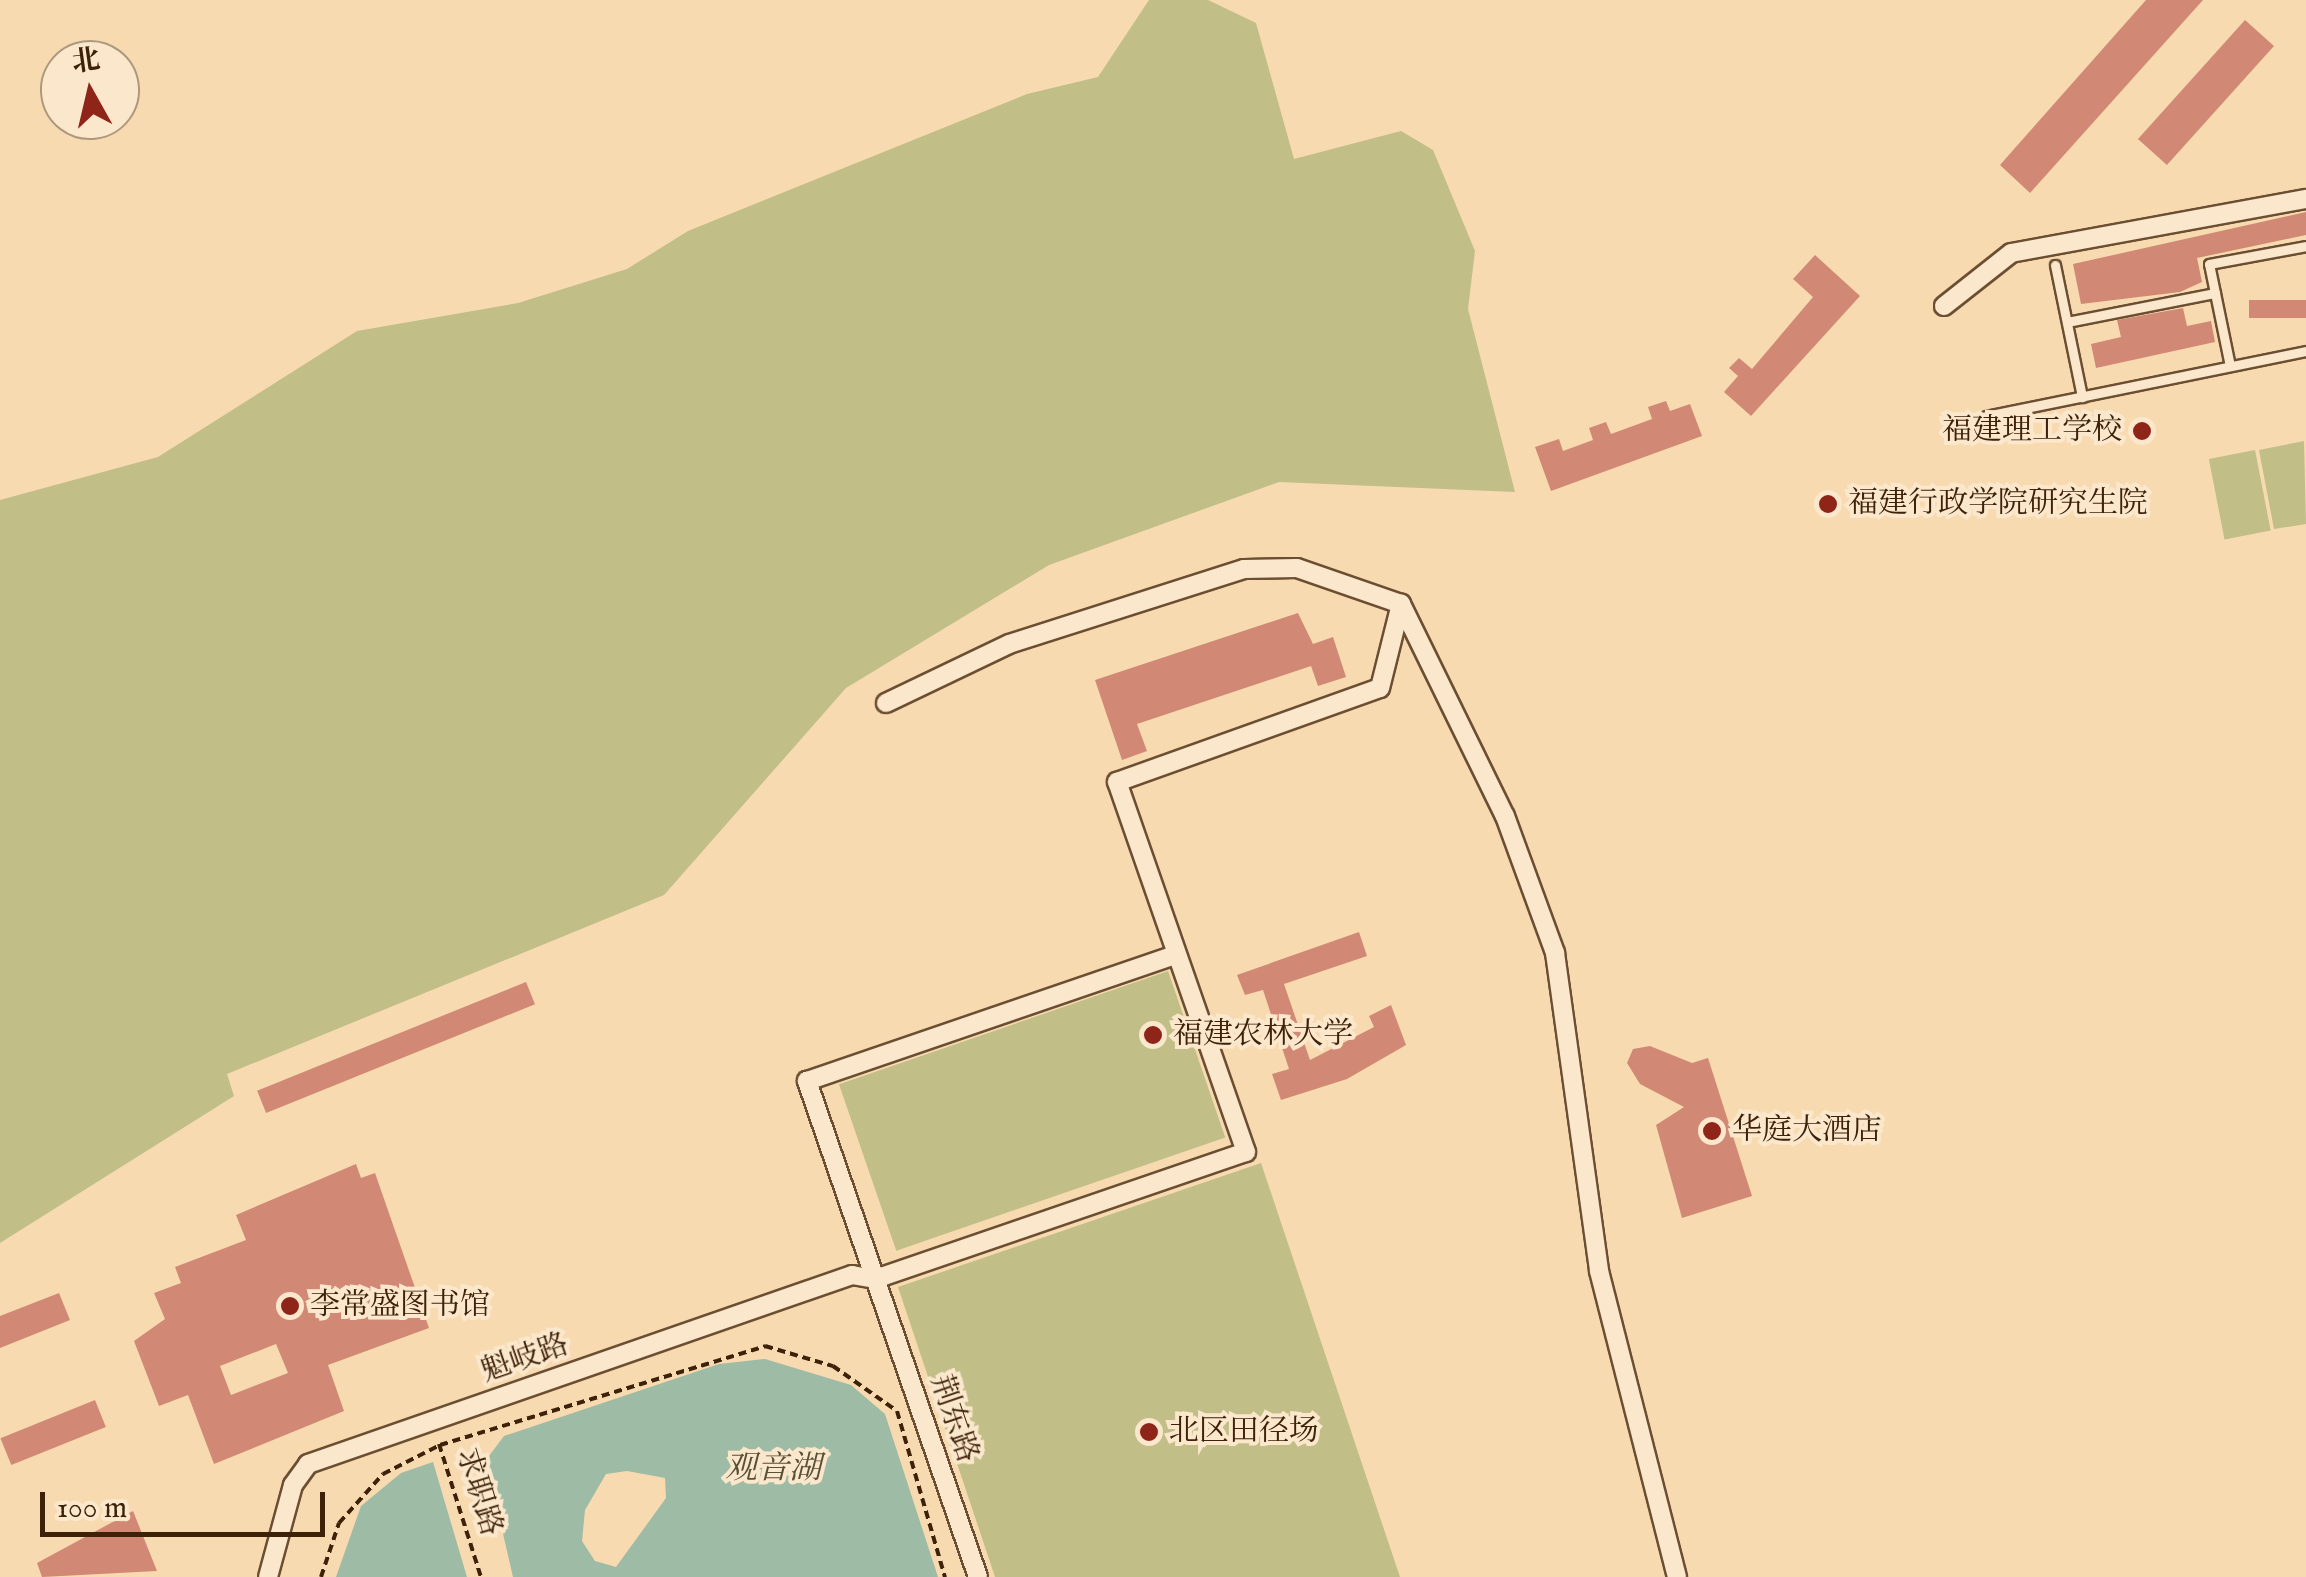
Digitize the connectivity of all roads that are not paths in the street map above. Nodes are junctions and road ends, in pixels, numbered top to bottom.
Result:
1 (2306, 198) edge
2 (2306, 246) edge
3 (2055, 265) dead end
4 (2215, 293) junction
5 (1944, 306) dead end
6 (2067, 322) junction
7 (2306, 351) edge
8 (2230, 366) junction
9 (2082, 397) junction
10 (1986, 416) dead end
11 (1402, 604) junction
12 (886, 703) dead end
13 (1176, 955) junction
14 (875, 1279) junction
15 (268, 1577) edge
16 (978, 1577) edge
17 (1677, 1577) edge

1 - 5 street
2 - 4 lane
3 - 6 lane
4 - 6 lane
4 - 8 lane
6 - 9 lane
7 - 8 lane
8 - 9 lane
9 - 10 lane
11 - 12 street
11 - 13 street
11 - 17 street
13 - 14 street, 荆东路
13 - 14 street, 魁岐路
14 - 15 street, 魁岐路
14 - 16 street, 荆东路

